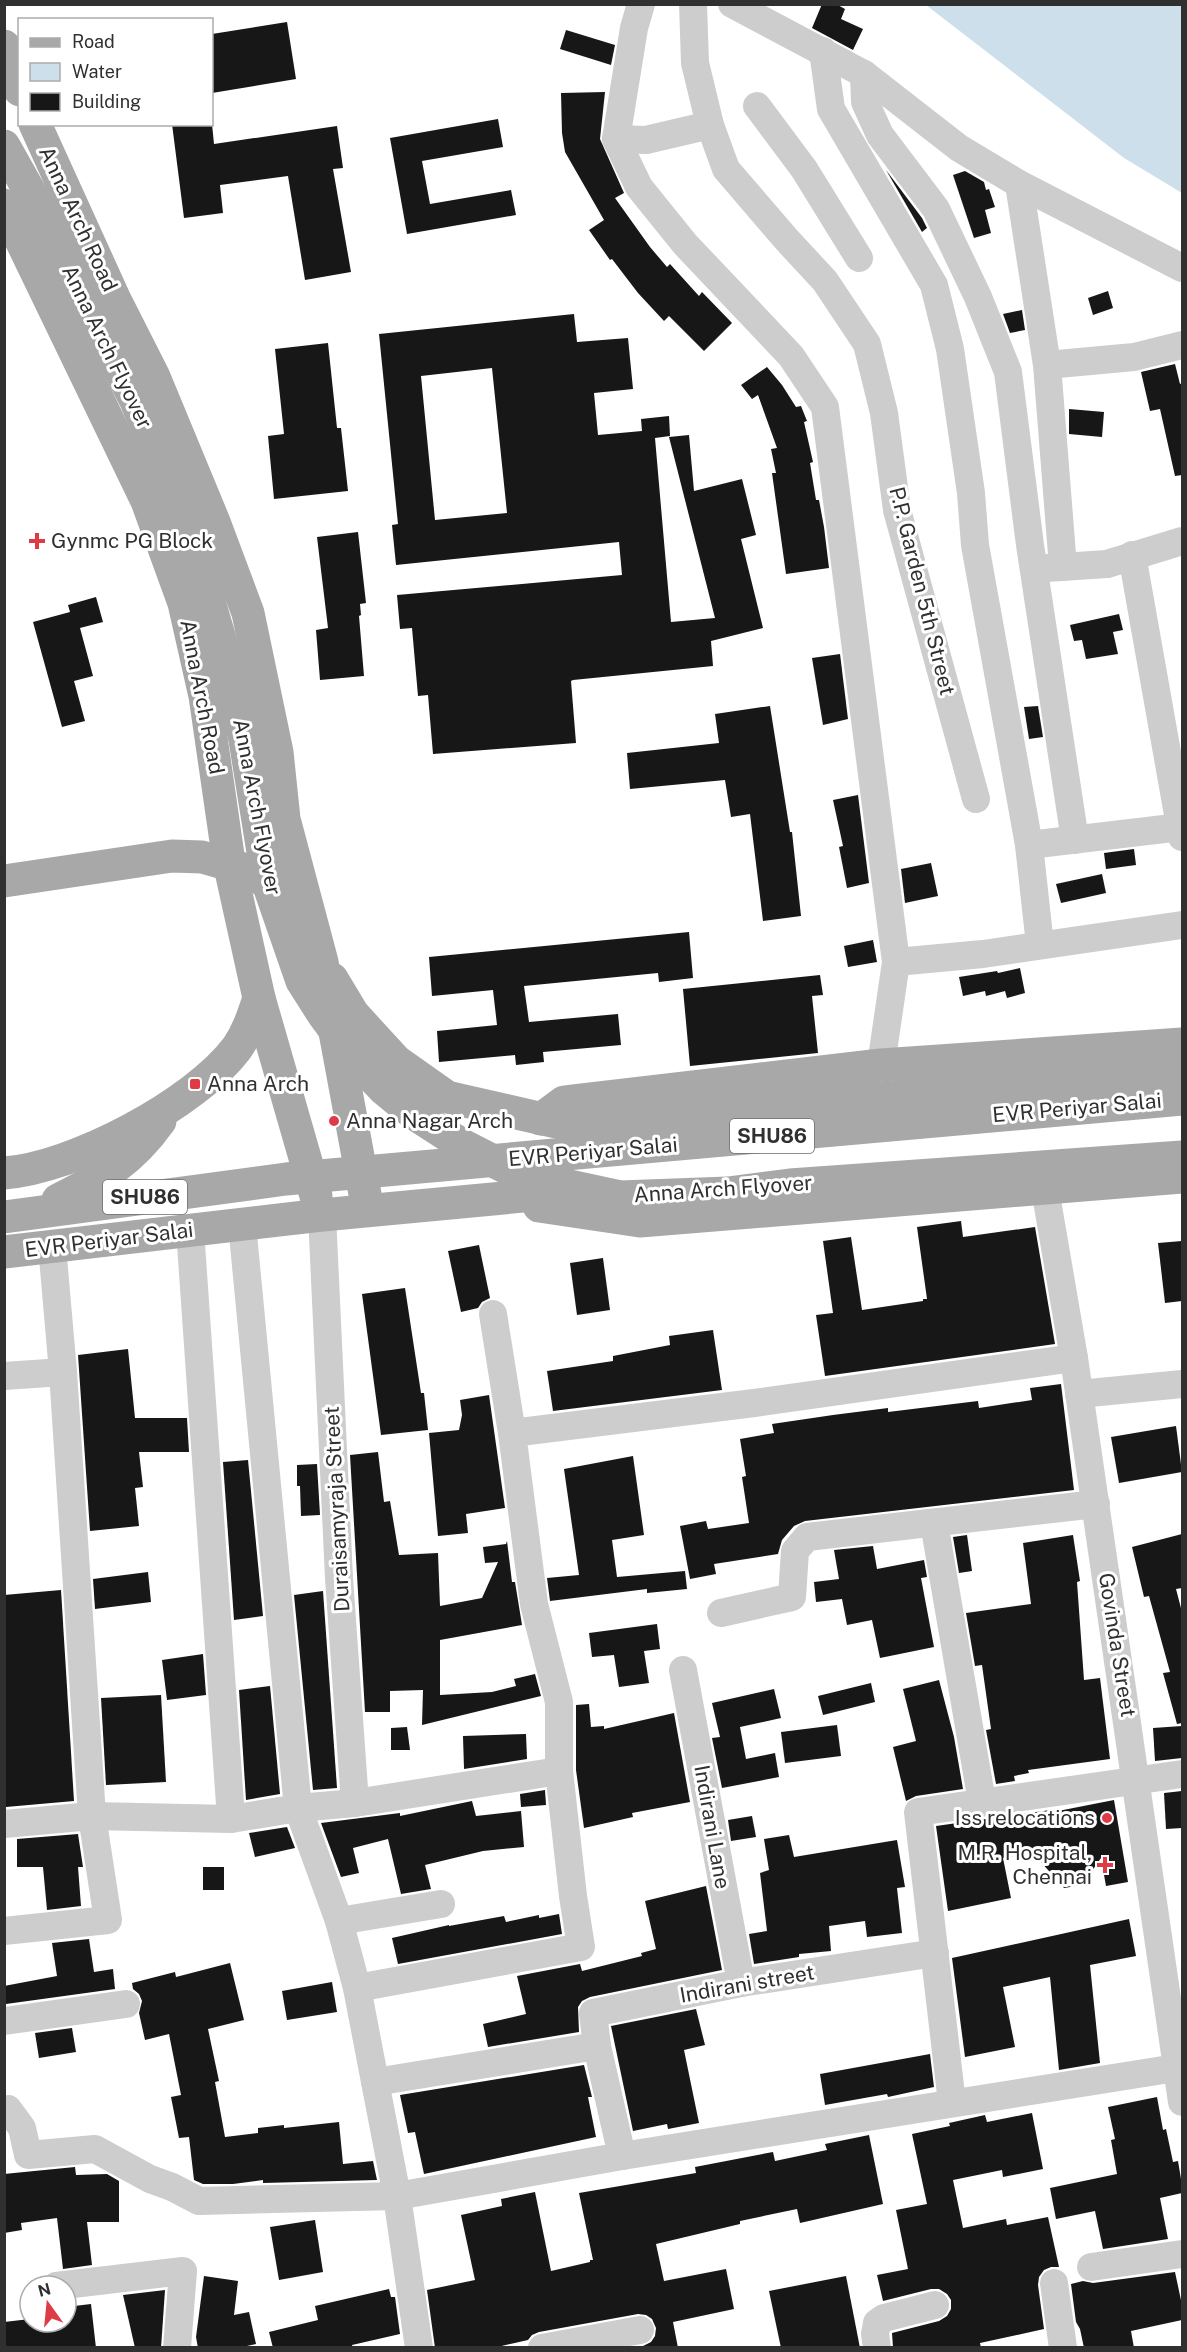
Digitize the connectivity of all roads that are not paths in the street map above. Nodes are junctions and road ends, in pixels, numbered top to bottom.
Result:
1 (641, 4) edge
2 (693, 4) edge
3 (732, 4) edge
4 (4, 46) edge
5 (823, 51) junction
6 (864, 74) junction
7 (18, 84) edge
8 (757, 106) dead end
9 (710, 125) junction
10 (36, 126) edge
11 (616, 139) junction
12 (4, 146) edge
13 (1019, 184) junction
14 (4, 206) edge
15 (859, 258) dead end
16 (1182, 268) edge
17 (1182, 345) edge
18 (1047, 364) junction
19 (1182, 541) edge
20 (1132, 555) junction
21 (1063, 567) junction
22 (1035, 569) junction
23 (976, 799) dead end
24 (284, 819) junction
25 (224, 828) junction
26 (1182, 832) edge
27 (1075, 840) junction
28 (1029, 844) junction
29 (4, 881) edge
30 (268, 883) junction
31 (303, 893) junction
32 (240, 909) junction
33 (1182, 926) edge
34 (1040, 945) junction
35 (896, 962) junction
36 (322, 963) junction
37 (259, 998) junction
38 (1182, 1044) edge
39 (881, 1065) junction
40 (1182, 1069) edge
41 (1182, 1099) edge
42 (169, 1108) junction
43 (542, 1119) junction
44 (592, 1125) junction
45 (1182, 1140) edge
46 (546, 1156) junction
47 (1182, 1156) edge
48 (362, 1172) junction
49 (4, 1173) edge
50 (311, 1177) junction
51 (1182, 1177) edge
52 (1045, 1189) junction
53 (483, 1198) junction
54 (367, 1211) junction
55 (18, 1215) edge
56 (322, 1215) junction
57 (242, 1224) junction
58 (190, 1230) junction
59 (52, 1245) junction
60 (4, 1252) edge
61 (493, 1314) dead end
62 (1074, 1358) junction
63 (63, 1372) junction
64 (4, 1376) edge
65 (1182, 1384) edge
66 (1079, 1394) junction
67 (512, 1433) junction
68 (1096, 1504) junction
69 (934, 1523) junction
70 (721, 1613) dead end
71 (684, 1670) dead end
72 (559, 1771) junction
73 (1182, 1774) edge
74 (1137, 1780) junction
75 (982, 1802) junction
76 (356, 1803) junction
77 (298, 1808) junction
78 (92, 1816) junction
79 (231, 1819) junction
80 (4, 1824) edge
81 (441, 1904) dead end
82 (339, 1921) junction
83 (4, 1931) edge
84 (935, 1953) junction
85 (741, 1983) junction
86 (357, 1988) junction
87 (126, 2004) dead end
88 (4, 2021) edge
89 (597, 2046) junction
90 (1176, 2068) junction
91 (375, 2082) junction
92 (1182, 2102) edge
93 (952, 2103) junction
94 (4, 2110) edge
95 (622, 2156) junction
96 (397, 2196) junction
97 (1182, 2254) edge
98 (1091, 2267) dead end
99 (78, 2283) edge
100 (1054, 2283) dead end
101 (935, 2305) dead end
102 (640, 2330) dead end
103 (177, 2348) edge
104 (419, 2348) edge
105 (542, 2348) edge
106 (877, 2348) edge
107 (1063, 2348) edge

1 - 11 street
2 - 9 street, P.P. Garden 5th Street
3 - 5 street
4 - 7 main road
5 - 6 street
5 - 28 street
6 - 13 street
6 - 22 street
8 - 15 street
9 - 11 street
9 - 23 street, P.P. Garden 5th Street
10 - 24 main road, Anna Arch Road
11 - 35 street
12 - 30 main road, Anna Arch Flyover, bridge
13 - 16 street
13 - 18 street
14 - 25 main road, Anna Arch Road
17 - 18 street
18 - 21 street
19 - 20 street
20 - 21 street
20 - 26 street
21 - 22 street
22 - 27 street
24 - 25 main road
24 - 31 main road, Anna Arch Road
25 - 32 main road, Anna Arch Road
26 - 27 street
27 - 28 street
28 - 34 street
29 - 30 main road, bridge
30 - 47 main road, Anna Arch Flyover, bridge
31 - 32 main road
31 - 36 main road, Anna Arch Road
32 - 37 main road, Anna Arch Road
33 - 34 street
34 - 35 street
35 - 39 street
36 - 43 main road, Anna Arch Road
36 - 48 main road, Anna Arch Road
37 - 42 main road
37 - 50 main road, Anna Arch Road
38 - 39 main road
39 - 43 main road
40 - 44 main road
41 - 46 main road, EVR Periyar Salai / SHU86
42 - 49 main road
42 - 55 main road
43 - 44 main road
44 - 46 main road
45 - 53 main road, EVR Periyar Salai / SHU86
46 - 48 main road, EVR Periyar Salai / SHU86
48 - 50 main road, EVR Periyar Salai / SHU86
48 - 54 main road, Anna Arch Road
50 - 55 main road, EVR Periyar Salai / SHU86
50 - 56 main road, Anna Arch Road
51 - 52 main road
52 - 53 main road
52 - 62 street, Govinda Street
53 - 54 main road, EVR Periyar Salai / SHU86
54 - 56 main road, EVR Periyar Salai / SHU86
56 - 57 main road, EVR Periyar Salai / SHU86
56 - 76 street, Duraisamyraja Street
57 - 58 main road, EVR Periyar Salai / SHU86
57 - 77 street
58 - 59 main road, EVR Periyar Salai / SHU86
58 - 79 street
59 - 60 main road, EVR Periyar Salai / SHU86
59 - 63 street
61 - 67 street
62 - 66 street, Govinda Street
62 - 67 street
63 - 64 street
63 - 78 street
65 - 66 street
66 - 68 street, Govinda Street
67 - 72 street
68 - 69 street
68 - 74 street, Govinda Street
69 - 70 street
69 - 75 street
71 - 85 street, Indirani Lane
72 - 76 street
72 - 86 street
73 - 74 street
74 - 75 street
74 - 90 street, Govinda Street
75 - 84 street
76 - 77 street
77 - 79 street
77 - 82 street
78 - 79 street
78 - 80 street
78 - 83 street
81 - 82 street
82 - 86 street
84 - 85 street, Indirani street
84 - 93 street
85 - 89 street, Indirani street
86 - 91 street
87 - 88 street
89 - 91 street
89 - 95 street, Indirani street
90 - 92 street, Govinda Street
90 - 93 street
91 - 96 street
93 - 95 street
94 - 96 street
95 - 96 street
96 - 104 street
97 - 98 street
99 - 103 street
100 - 107 street
101 - 106 street
102 - 105 street

